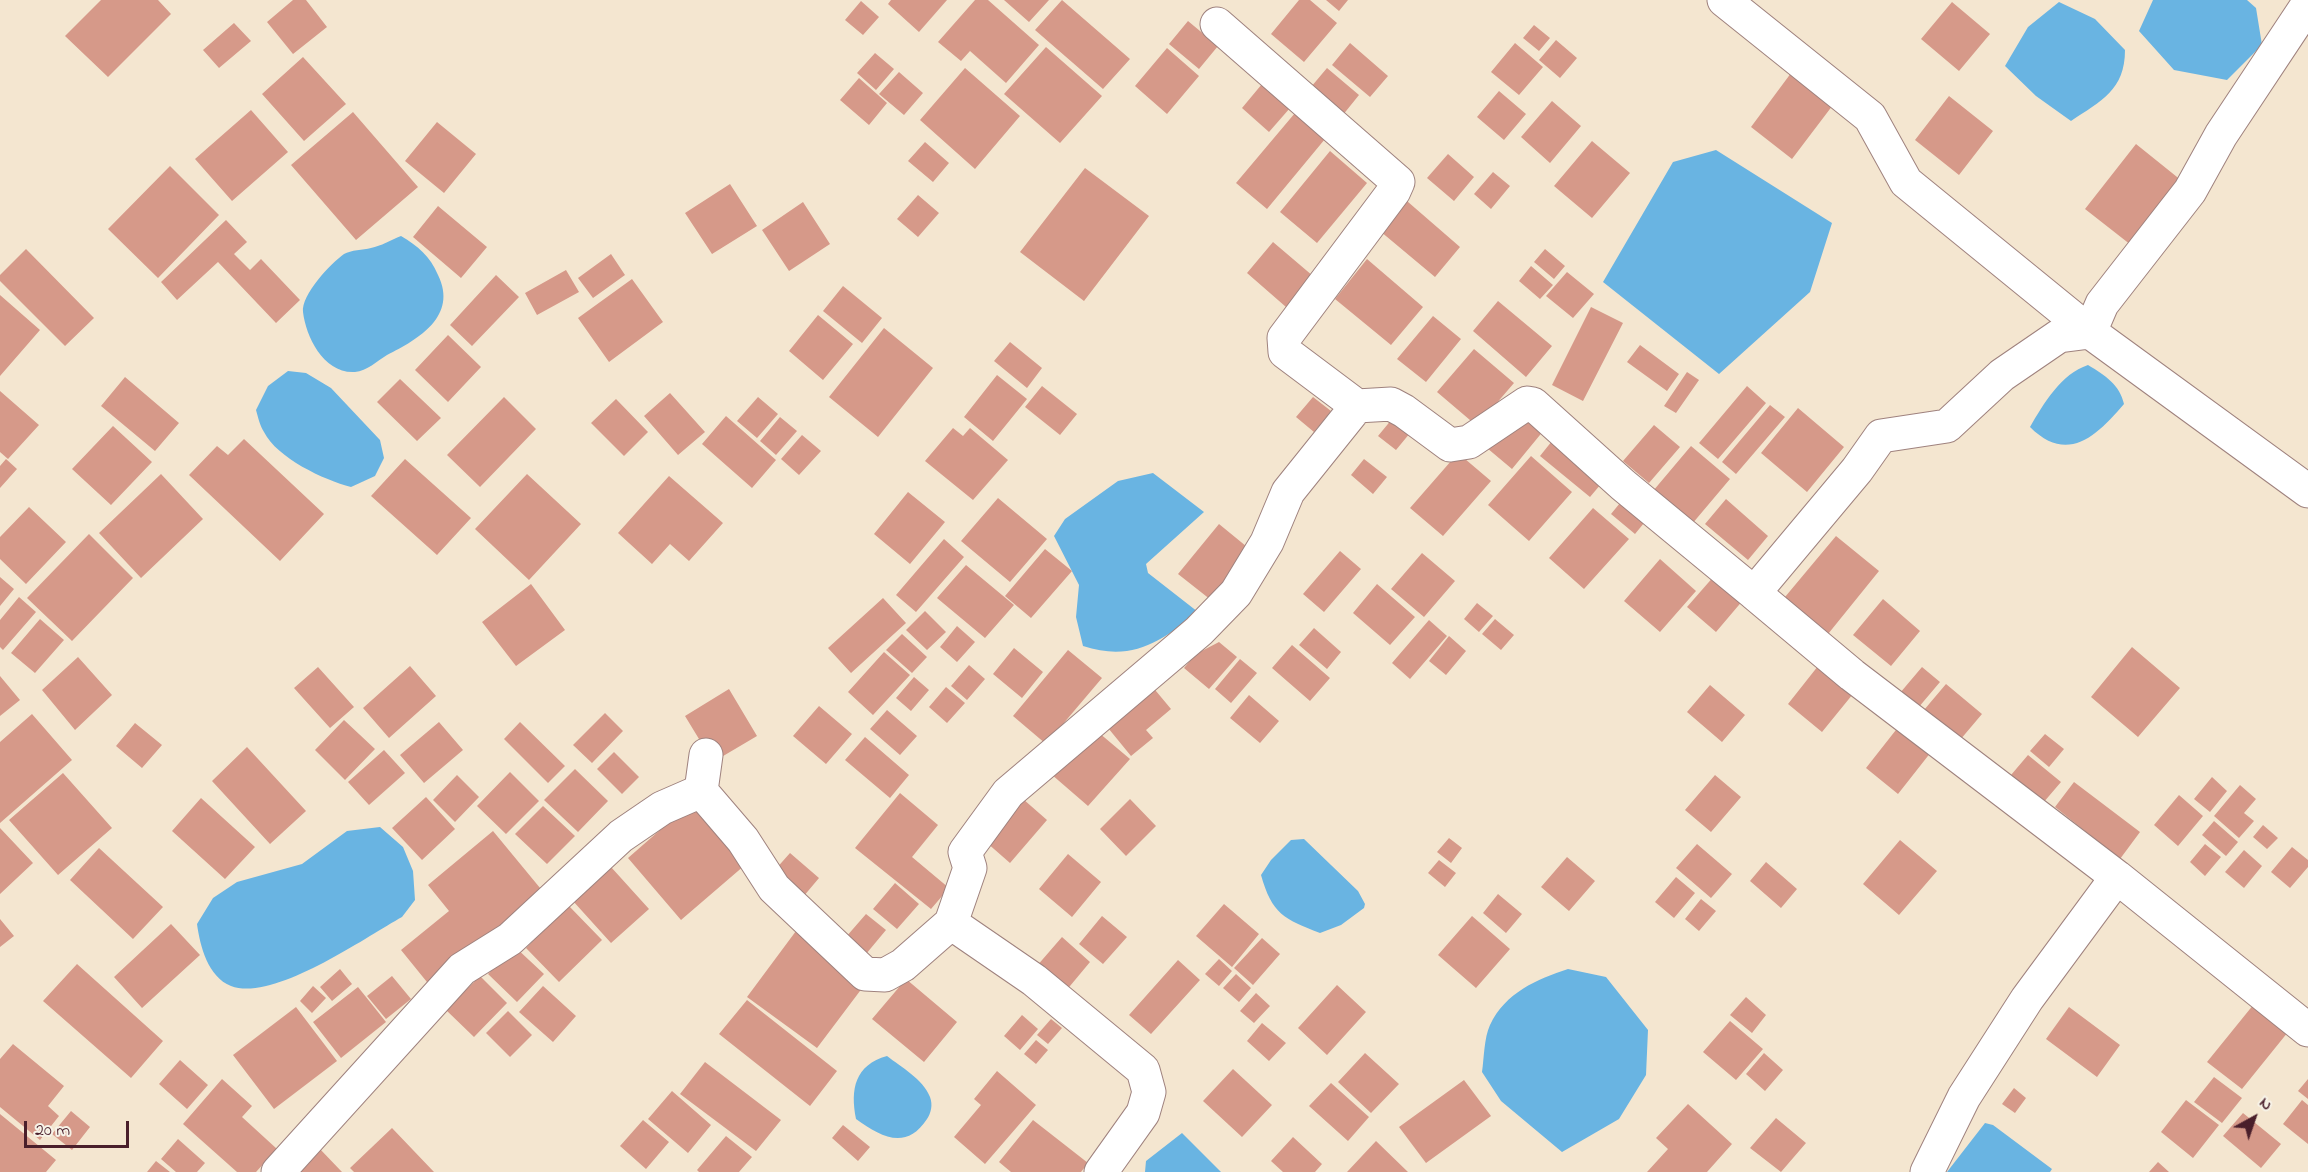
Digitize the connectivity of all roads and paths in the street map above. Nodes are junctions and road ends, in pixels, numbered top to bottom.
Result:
1 (1724, 0) edge
2 (2308, 4) edge
3 (1217, 24) dead end
4 (2090, 332) junction
5 (1357, 406) junction
6 (2308, 491) edge
7 (1754, 592) junction
8 (706, 755) dead end
9 (700, 791) junction
10 (2117, 877) junction
11 (951, 923) junction
12 (2308, 1030) edge
13 (278, 1172) edge
14 (1101, 1172) edge
15 (1927, 1172) edge

1 - 4 street
2 - 4 street
3 - 5 street
4 - 6 street
4 - 7 street
5 - 7 street
5 - 11 street
7 - 10 street
8 - 9 street
9 - 11 street
9 - 13 street
10 - 12 street
10 - 15 street
11 - 14 street

